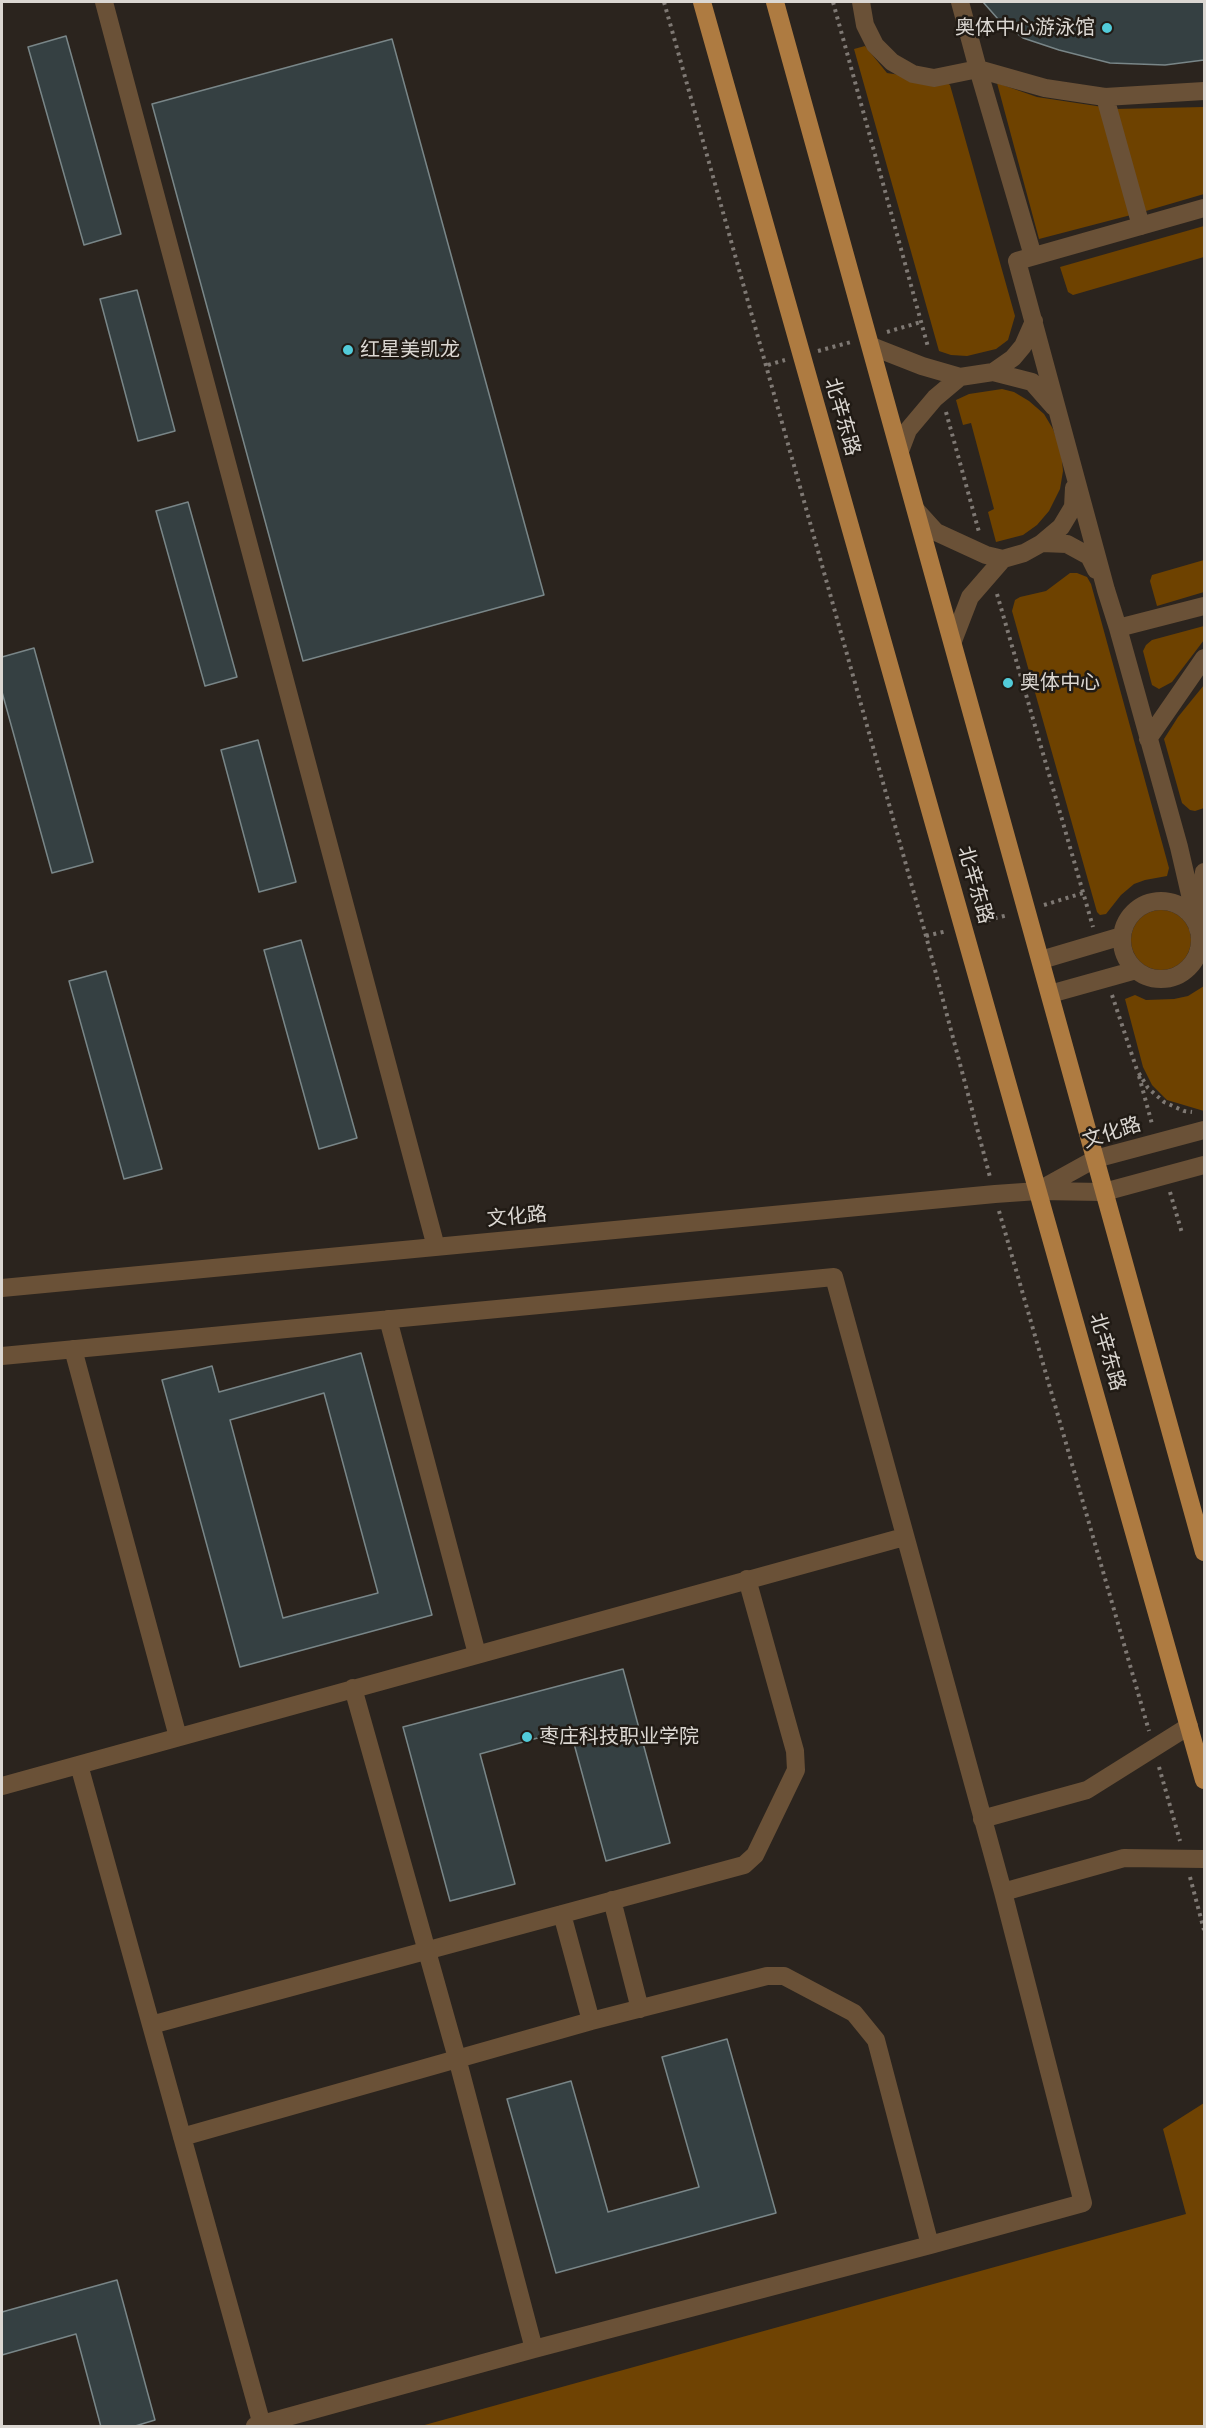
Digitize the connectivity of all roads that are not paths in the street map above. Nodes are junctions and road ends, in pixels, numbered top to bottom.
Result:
1 (104, 2) edge
2 (702, 2) edge
3 (775, 2) edge
4 (861, 2) edge
5 (960, 2) edge
6 (978, 69) junction
7 (1204, 91) edge
8 (1105, 97) junction
9 (1204, 208) edge
10 (1141, 226) junction
11 (1033, 256) junction
12 (1034, 321) junction
13 (870, 341) junction
14 (993, 372) junction
15 (960, 377) junction
16 (1058, 410) junction
17 (900, 451) junction
18 (1071, 464) junction
19 (917, 511) junction
20 (1042, 543) junction
21 (1003, 559) junction
22 (1106, 590) junction
23 (1204, 606) edge
24 (1118, 628) junction
25 (953, 641) junction
26 (1204, 658) edge
27 (1148, 739) junction
28 (1179, 847) junction
29 (1204, 872) edge
30 (1153, 902) junction
31 (1201, 934) edge
32 (1122, 936) junction
33 (1041, 960) junction
34 (1204, 966) edge
35 (1136, 970) junction
36 (1185, 970) junction
37 (1050, 994) junction
38 (1204, 1130) edge
39 (1095, 1159) junction
40 (1204, 1165) edge
41 (1038, 1191) junction
42 (1104, 1192) junction
43 (436, 1247) junction
44 (2, 1288) edge
45 (388, 1319) junction
46 (73, 1349) junction
47 (2, 1356) edge
48 (904, 1537) junction
49 (1204, 1552) edge
50 (747, 1579) junction
51 (477, 1654) junction
52 (353, 1688) junction
53 (1189, 1726) junction
54 (178, 1737) junction
55 (79, 1765) junction
56 (1204, 1780) edge
57 (2, 1786) edge
58 (982, 1819) junction
59 (1204, 1859) edge
60 (1003, 1892) junction
61 (612, 1900) junction
62 (562, 1914) junction
63 (426, 1950) junction
64 (640, 2009) junction
65 (591, 2021) junction
66 (151, 2025) junction
67 (456, 2058) junction
68 (182, 2137) junction
69 (930, 2246) junction
70 (534, 2349) junction
71 (259, 2426) edge

1 - 43 street
2 - 41 main road, 北辛东路
3 - 13 main road, 北辛东路
4 - 6 street
5 - 6 street
6 - 8 street
6 - 11 street
7 - 8 street
8 - 10 street
9 - 10 street
10 - 11 street
11 - 12 street
12 - 14 street
12 - 16 street
13 - 15 street
13 - 17 main road, 北辛东路
14 - 15 street
14 - 16 street
15 - 17 street
16 - 18 street
17 - 19 main road, 北辛东路
18 - 20 street
18 - 22 street
19 - 21 street
19 - 25 main road, 北辛东路
20 - 21 street
20 - 22 street
21 - 25 street
22 - 24 street
23 - 24 street
24 - 27 street
25 - 33 main road, 北辛东路
26 - 27 street
27 - 28 street
28 - 30 street
28 - 31 street
29 - 31 street
30 - 31 street
30 - 32 street
31 - 36 street
32 - 33 street
32 - 35 street
33 - 37 main road, 北辛东路
34 - 36 street
35 - 36 street
35 - 37 street
37 - 39 main road, 北辛东路
38 - 39 street, 文化路
39 - 41 street, 文化路
39 - 42 main road, 北辛东路
40 - 42 street, 文化路
41 - 42 street, 文化路
41 - 43 street, 文化路
41 - 53 main road, 北辛东路
42 - 49 main road, 北辛东路
43 - 44 street, 文化路
45 - 46 street
45 - 48 street
45 - 51 street
46 - 47 street
46 - 54 street
48 - 50 street
48 - 58 street
50 - 51 street
50 - 61 street
51 - 52 street
52 - 54 street
52 - 63 street
53 - 56 main road, 北辛东路
53 - 58 street
54 - 55 street
55 - 57 street
55 - 66 street
58 - 60 street
59 - 60 street
60 - 69 street
61 - 62 street
61 - 64 street
62 - 63 street
62 - 65 street
63 - 66 street
63 - 67 street
64 - 65 street
64 - 69 street
65 - 67 street
66 - 68 street
67 - 68 street
67 - 70 street
68 - 71 street
69 - 70 street
70 - 71 street

